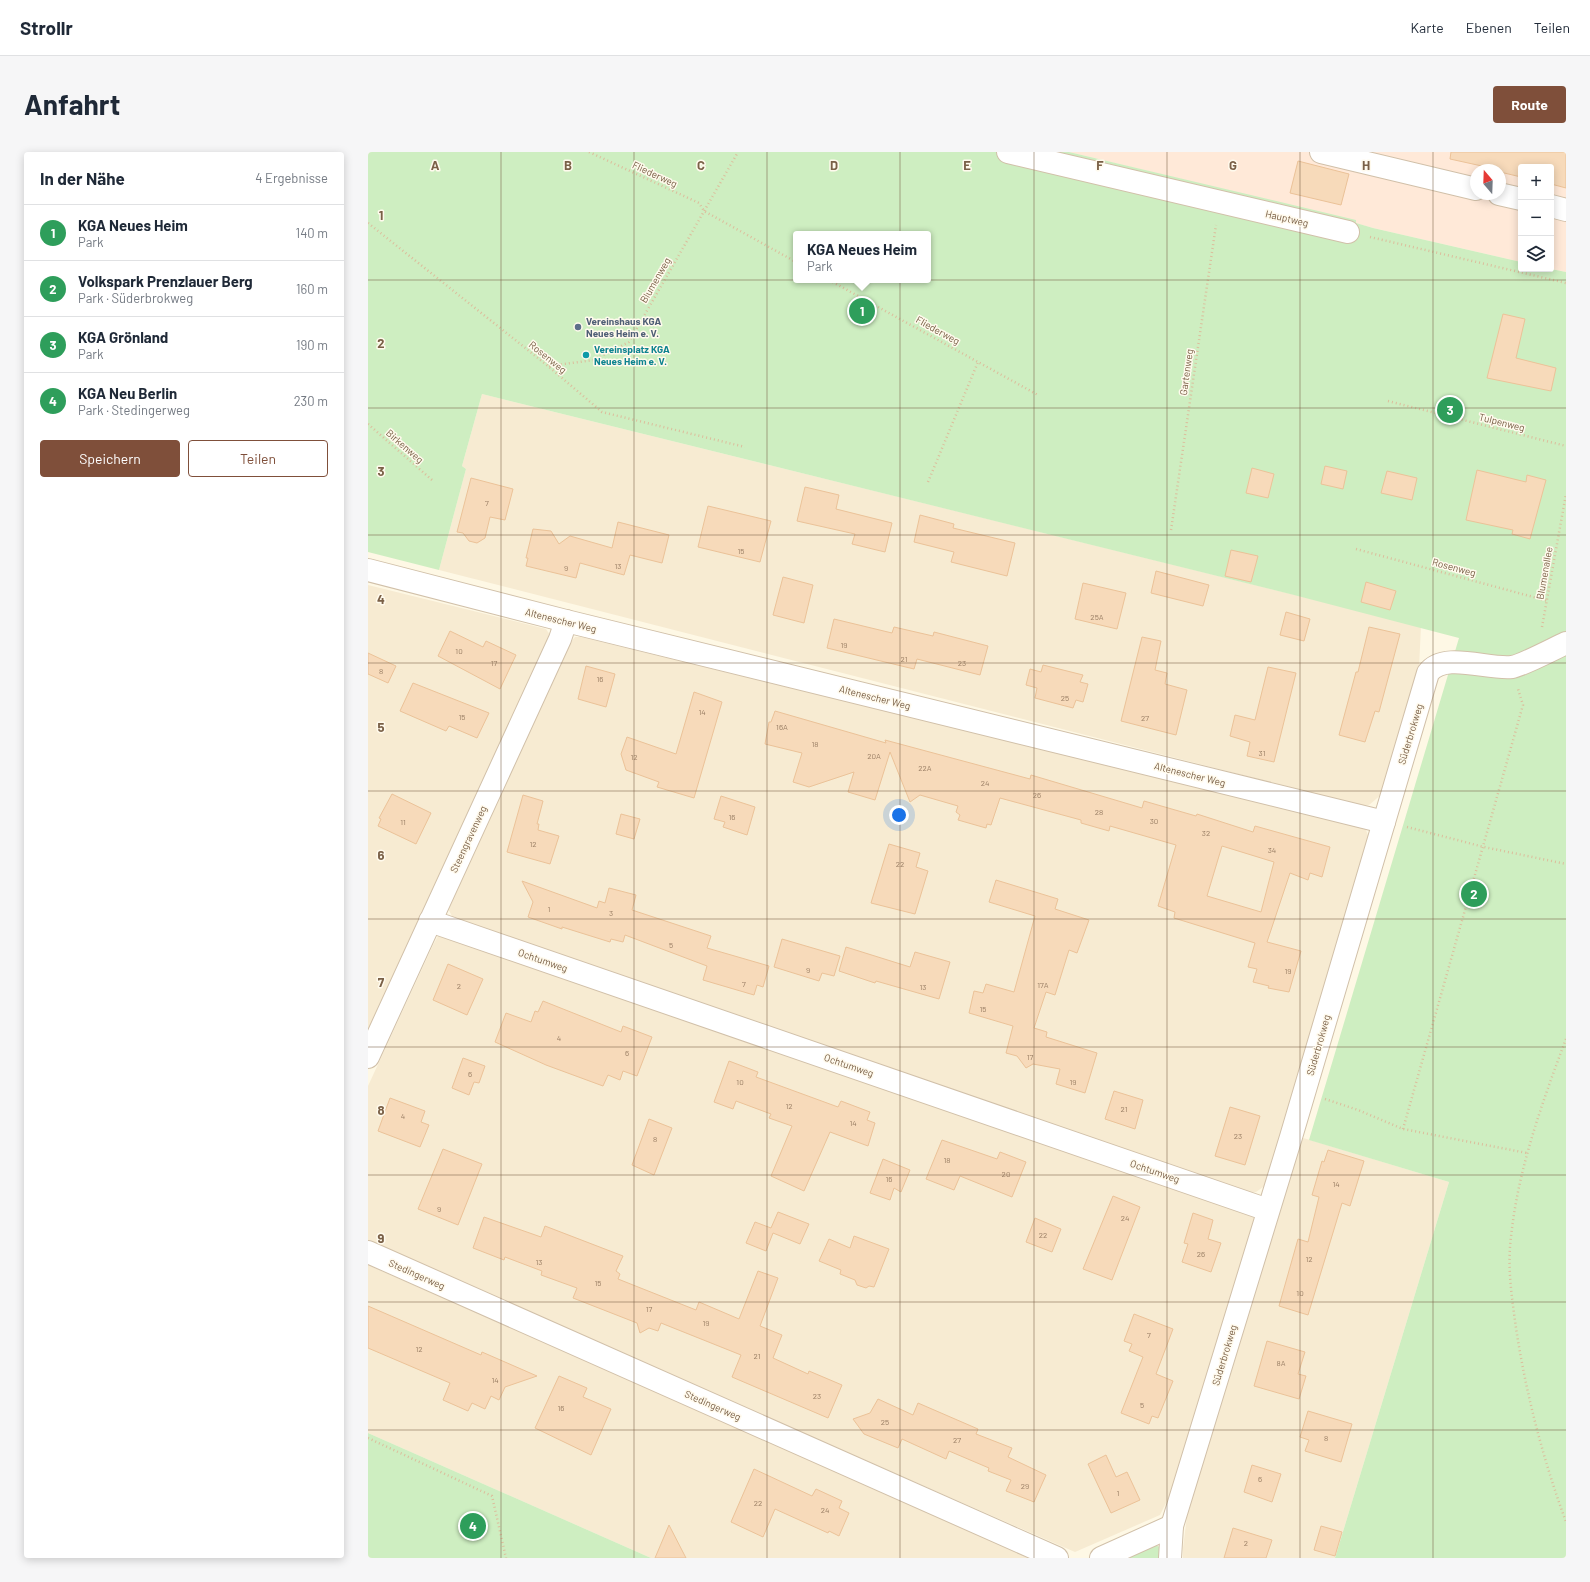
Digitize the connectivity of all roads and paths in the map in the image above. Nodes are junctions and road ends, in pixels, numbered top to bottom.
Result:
1 (589, 152) edge
2 (738, 152) edge
3 (1008, 152) edge
4 (1321, 152) edge
5 (1470, 188) edge
6 (1506, 196) edge
7 (1518, 198) edge
8 (1554, 207) edge
9 (1566, 210) edge
10 (704, 211) junction
11 (368, 223) edge
12 (1216, 224) dead end
13 (1348, 232) joint
14 (793, 260) edge
15 (1566, 282) edge
16 (834, 283) edge
17 (978, 362) junction
18 (548, 366) junction
19 (1038, 395) dead end
20 (1388, 401) dead end
21 (368, 424) edge
22 (1566, 446) edge
23 (745, 447) dead end
24 (432, 480) dead end
25 (928, 482) dead end
26 (1566, 494) edge
27 (1565, 503) edge
28 (1171, 530) dead end
29 (1356, 549) dead end
30 (368, 570) edge
31 (1548, 601) junction
32 (566, 621) junction
33 (1566, 643) edge
34 (1541, 654) junction
35 (1513, 667) junction
36 (1384, 822) junction
37 (1484, 847) junction
38 (1566, 864) edge
39 (430, 921) junction
40 (1566, 1039) edge
41 (368, 1057) edge
42 (1304, 1092) junction
43 (1403, 1129) junction
44 (1527, 1153) junction
45 (1268, 1210) junction
46 (368, 1252) edge
47 (368, 1438) edge
48 (1566, 1522) edge
49 (1172, 1526) junction
50 (506, 1558) edge
51 (1057, 1558) edge
52 (1101, 1558) edge
53 (1170, 1558) edge

1 - 10 path, Fliederweg
2 - 10 path, Blumenweg
3 - 13 street, Hauptweg
4 - 5 street
6 - 7 street
8 - 9 street
10 - 14 path, Fliederweg
10 - 18 path, Blumenweg
11 - 18 path, Rosenweg
12 - 28 path, Gartenweg
13 - 15 path
16 - 17 path, Fliederweg
17 - 19 path, Fliederweg
17 - 25 path
18 - 23 path, Rosenweg
20 - 22 path, Tulpenweg
21 - 24 path, Birkenweg
26 - 27 path, Blumenallee
27 - 31 path, Blumenallee
29 - 31 path, Rosenweg
30 - 32 street, Altenescher Weg
31 - 34 path, Blumenallee
32 - 36 street, Altenescher Weg
32 - 39 street, Steengravenweg
33 - 34 street, Süderbrokweg
34 - 35 street, Süderbrokweg
35 - 36 street, Süderbrokweg
35 - 37 path
36 - 37 path
36 - 42 street, Süderbrokweg
37 - 38 path
37 - 43 path
39 - 41 street, Steengravenweg
39 - 45 street, Ochtumweg
40 - 44 path
42 - 43 path
42 - 45 street, Süderbrokweg
43 - 44 path
44 - 48 path
45 - 49 street, Süderbrokweg
46 - 51 street, Stedingerweg
47 - 50 path
49 - 52 street
49 - 53 street, Süderbrokweg

